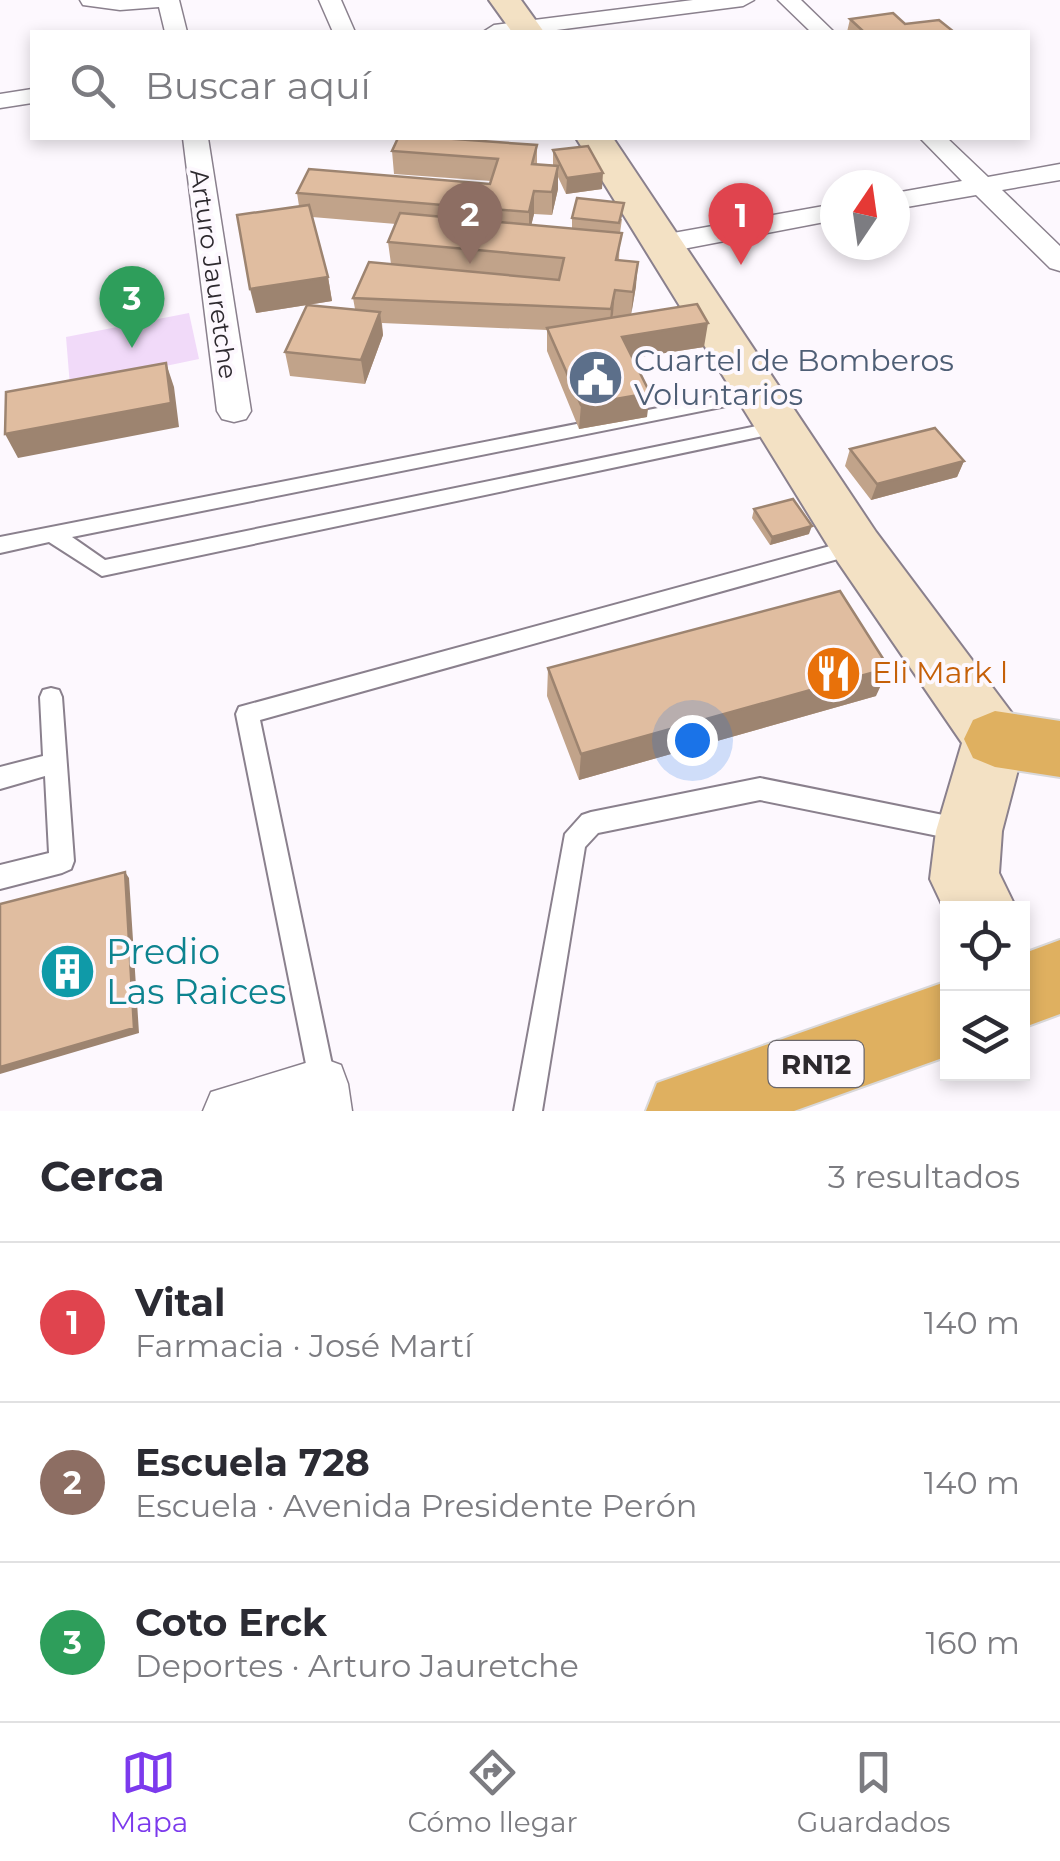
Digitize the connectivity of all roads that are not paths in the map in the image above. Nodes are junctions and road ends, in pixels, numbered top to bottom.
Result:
1 (90, 0) edge
2 (166, 0) edge
3 (330, 0) edge
4 (505, 0) edge
5 (743, 0) edge
6 (789, 0) edge
7 (175, 30) edge
8 (343, 30) edge
9 (516, 30) edge
10 (523, 30) edge
11 (821, 30) edge
12 (195, 140) edge
13 (595, 140) edge
14 (935, 140) edge
15 (1060, 172) edge
16 (983, 186) junction
17 (910, 199) edge
18 (820, 215) edge
19 (662, 244) junction
20 (1060, 262) edge
21 (772, 410) junction
22 (234, 411) dead end
23 (52, 534) junction
24 (0, 545) edge
25 (858, 547) junction
26 (52, 697) dead end
27 (1060, 721) edge
28 (995, 739) junction
29 (1060, 749) edge
30 (56, 763) junction
31 (0, 778) edge
32 (969, 831) junction
33 (0, 877) edge
34 (977, 901) edge
35 (940, 1021) edge
36 (323, 1097) edge
37 (230, 1111) edge
38 (528, 1111) edge
39 (685, 1111) edge

1 - 2 street
2 - 7 street
3 - 8 street
4 - 9 main road
5 - 10 street
6 - 11 street
12 - 22 street, Arturo Jauretche
13 - 19 main road
14 - 16 street
15 - 16 street
16 - 17 street
16 - 20 street
18 - 19 street
19 - 21 main road
21 - 23 lane
21 - 23 lane
21 - 25 main road
23 - 24 lane
25 - 28 main road
25 - 36 lane
26 - 30 lane
27 - 28 street
28 - 29 highway
28 - 32 main road
30 - 31 lane
30 - 33 lane
32 - 34 main road
32 - 38 lane
35 - 39 highway, RN12
36 - 37 street

